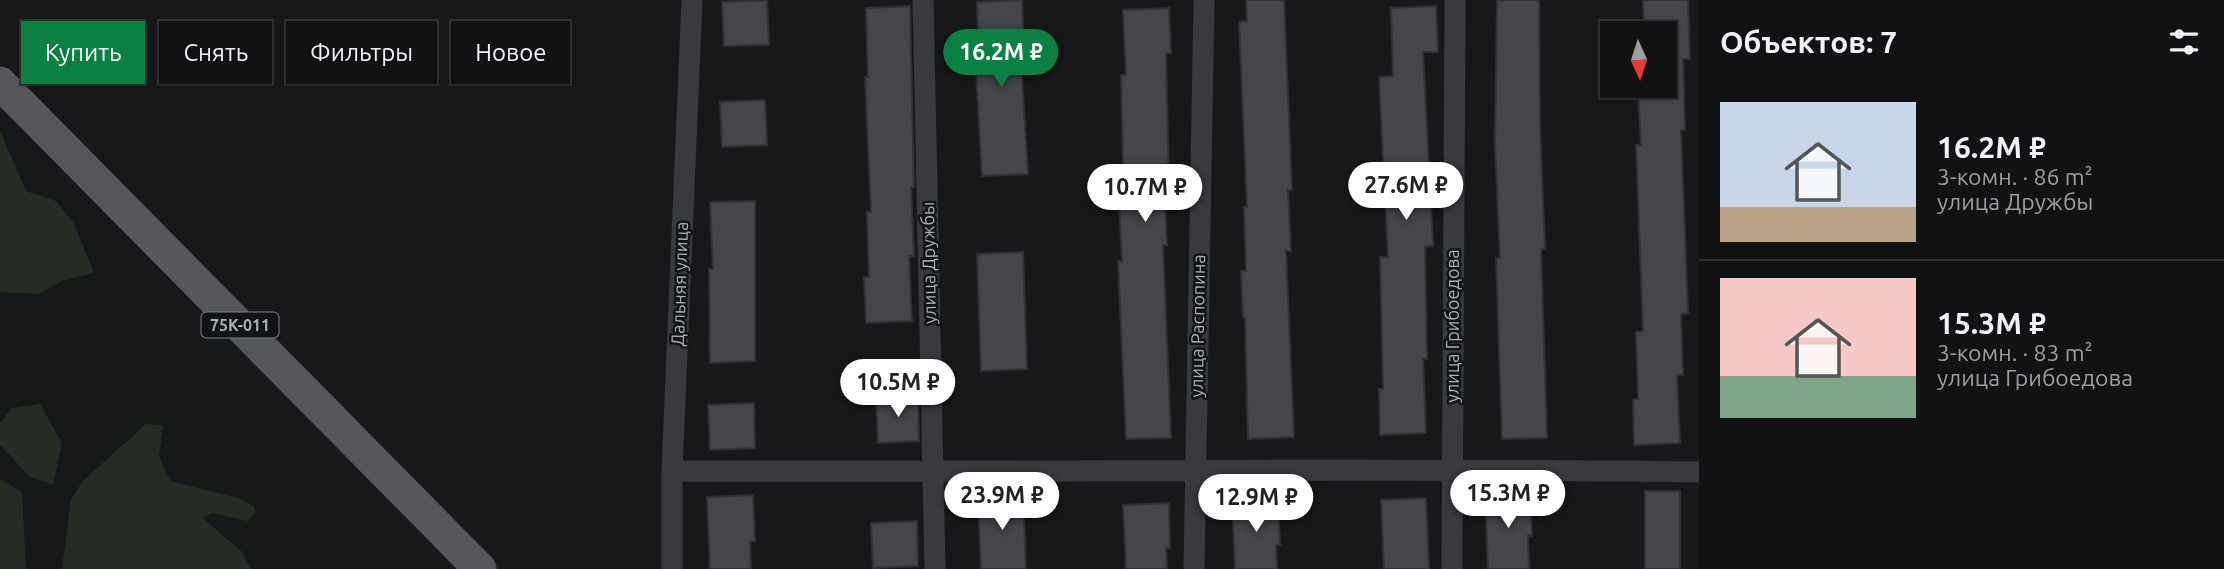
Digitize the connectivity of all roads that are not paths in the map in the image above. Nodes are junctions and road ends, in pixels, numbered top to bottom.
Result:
1 (692, 0) edge
2 (923, 0) edge
3 (1204, 0) edge
4 (1455, 0) edge
5 (0, 83) edge
6 (1196, 468) junction
7 (1452, 468) junction
8 (672, 471) junction
9 (934, 472) junction
10 (1699, 472) edge
11 (480, 569) edge
12 (672, 569) edge
13 (936, 569) edge
14 (1194, 569) edge
15 (1452, 569) edge

1 - 8 street, Дальняя улица
2 - 9 street, улица Дружбы
3 - 6 street, улица Распопина
4 - 7 street, улица Грибоедова
5 - 11 main road, 75К-011
6 - 7 street
6 - 9 street
6 - 14 street, улица Распопина
7 - 10 street
7 - 15 street, улица Грибоедова
8 - 9 street
8 - 12 street, Дальняя улица
9 - 13 street, улица Дружбы

